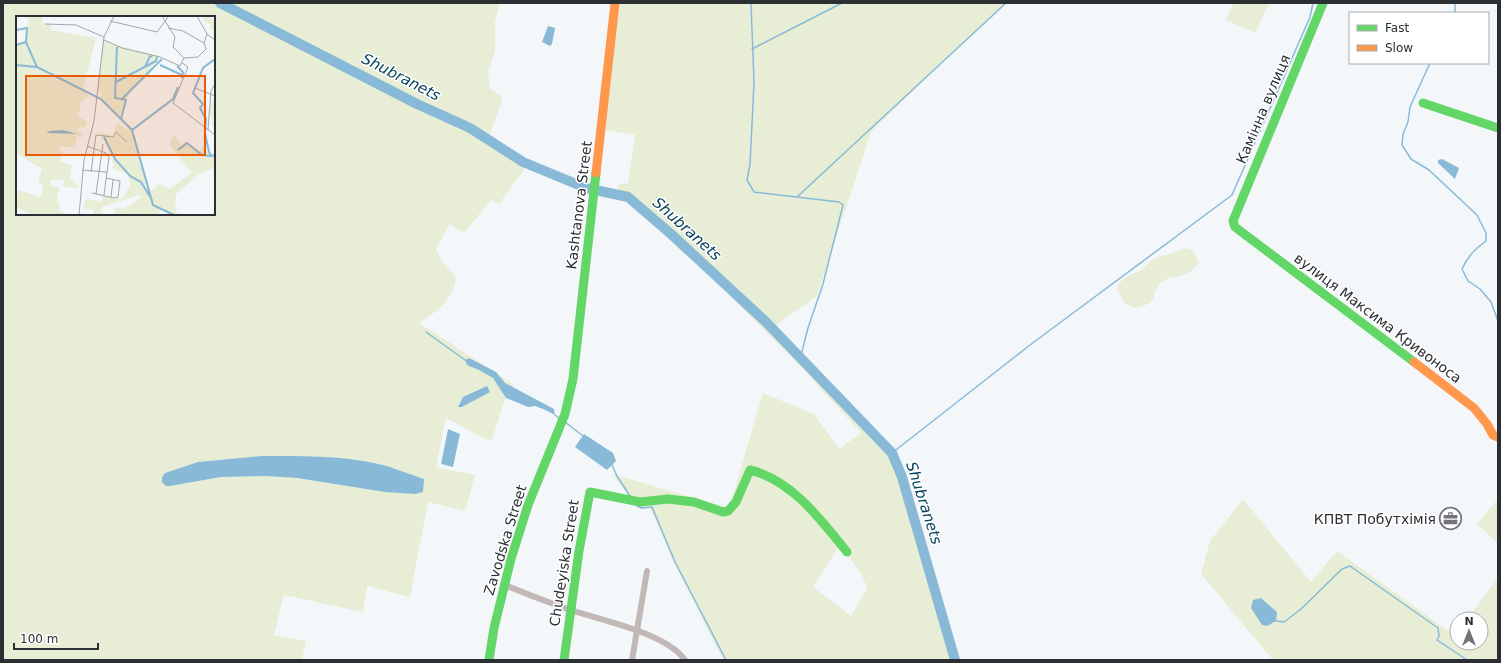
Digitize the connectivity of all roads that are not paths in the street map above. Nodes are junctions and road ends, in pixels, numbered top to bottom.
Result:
1 (616, 3) edge
2 (1323, 3) edge
3 (1423, 102) dead end
4 (1498, 128) edge
5 (1235, 226) joint
6 (566, 411) joint
7 (1498, 437) edge
8 (847, 552) dead end
9 (647, 571) dead end
10 (504, 585) junction
11 (571, 610) junction
12 (636, 631) junction
13 (489, 660) edge
14 (564, 660) edge
15 (632, 660) edge
16 (686, 660) edge

1 - 6 street, Kashtanova Street
2 - 5 street, Камінна вулиця
3 - 4 street
5 - 7 street, вулиця Максима Кривоноса
6 - 10 street, Zavodska Street
8 - 11 street, Chudeyiska Street
9 - 12 street
10 - 11 street
10 - 13 street, Zavodska Street
11 - 12 street
11 - 14 street, Chudeyiska Street
12 - 15 street
12 - 16 street

